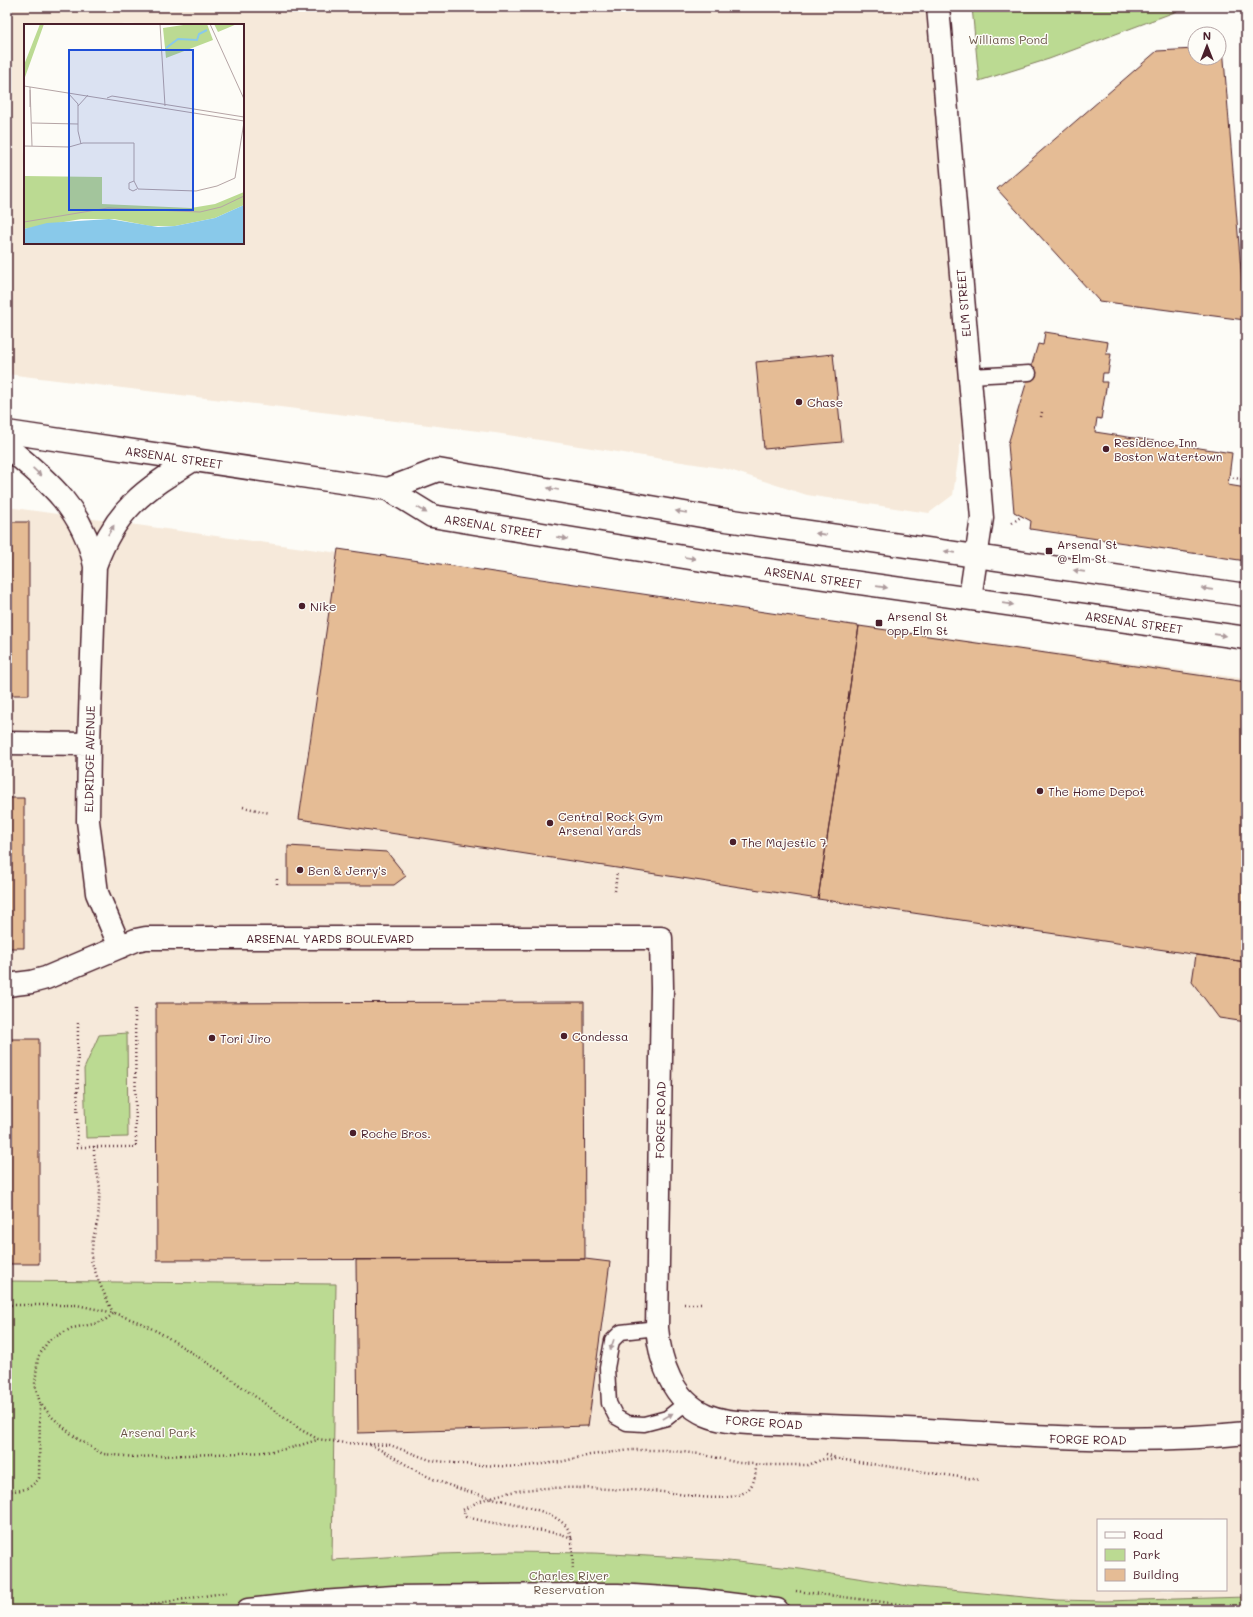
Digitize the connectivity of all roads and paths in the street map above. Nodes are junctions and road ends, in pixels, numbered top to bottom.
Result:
1 (938, 7) edge
2 (1029, 373) dead end
3 (970, 376) junction
4 (1042, 412) dead end
5 (1041, 417) dead end
6 (7, 432) edge
7 (7, 447) edge
8 (193, 460) junction
9 (1229, 477) dead end
10 (1246, 480) edge
11 (388, 489) junction
12 (1022, 516) dead end
13 (1012, 523) dead end
14 (975, 556) junction
15 (95, 566) junction
16 (1246, 595) edge
17 (970, 598) junction
18 (1246, 638) edge
19 (7, 743) edge
20 (89, 744) junction
21 (243, 807) dead end
22 (270, 813) dead end
23 (617, 872) dead end
24 (278, 877) dead end
25 (277, 884) dead end
26 (615, 891) dead end
27 (661, 938) joint
28 (120, 947) junction
29 (7, 985) edge
30 (135, 1009) dead end
31 (78, 1023) dead end
32 (94, 1146) junction
33 (679, 1304) dead end
34 (703, 1304) dead end
35 (7, 1305) edge
36 (114, 1313) junction
37 (657, 1328) junction
38 (687, 1402) junction
39 (40, 1403) junction
40 (1246, 1433) edge
41 (318, 1439) junction
42 (368, 1444) junction
43 (756, 1464) junction
44 (980, 1480) dead end
45 (7, 1491) edge
46 (494, 1498) junction
47 (572, 1538) junction
48 (573, 1575) dead end
49 (248, 1610) edge
50 (777, 1610) edge

1 - 3 street, ELM STREET
2 - 3 lane
3 - 14 street, ELM STREET
4 - 5 path
6 - 8 street, ARSENAL STREET
7 -> 15 street, ELDRIDGE AVENUE
8 - 11 street, ARSENAL STREET
15 -> 8 street, ELDRIDGE AVENUE
9 - 10 path
14 -> 11 street, ARSENAL STREET
11 -> 17 street, ARSENAL STREET
12 - 13 path
16 -> 14 street, ARSENAL STREET
14 - 17 street, ELM STREET
15 - 20 street, ELDRIDGE AVENUE
17 -> 18 street, ARSENAL STREET
19 - 20 street
20 - 28 street, ELDRIDGE AVENUE
21 - 22 path
23 - 26 path
24 - 25 path
27 - 28 street, ARSENAL YARDS BOULEVARD
27 - 37 street, FORGE ROAD
28 - 29 street, ARSENAL YARDS BOULEVARD
30 - 32 path
31 - 32 path
32 - 36 path
33 - 34 path
35 - 36 path
36 - 39 path
36 - 41 path
37 - 38 street, FORGE ROAD
37 -> 38 lane
38 - 40 street, FORGE ROAD
39 - 41 path
39 - 45 path
41 - 42 path
42 - 43 path
42 - 46 path
43 - 44 path
43 - 46 path
46 - 47 path
46 - 47 path
47 - 48 path
49 - 50 street

